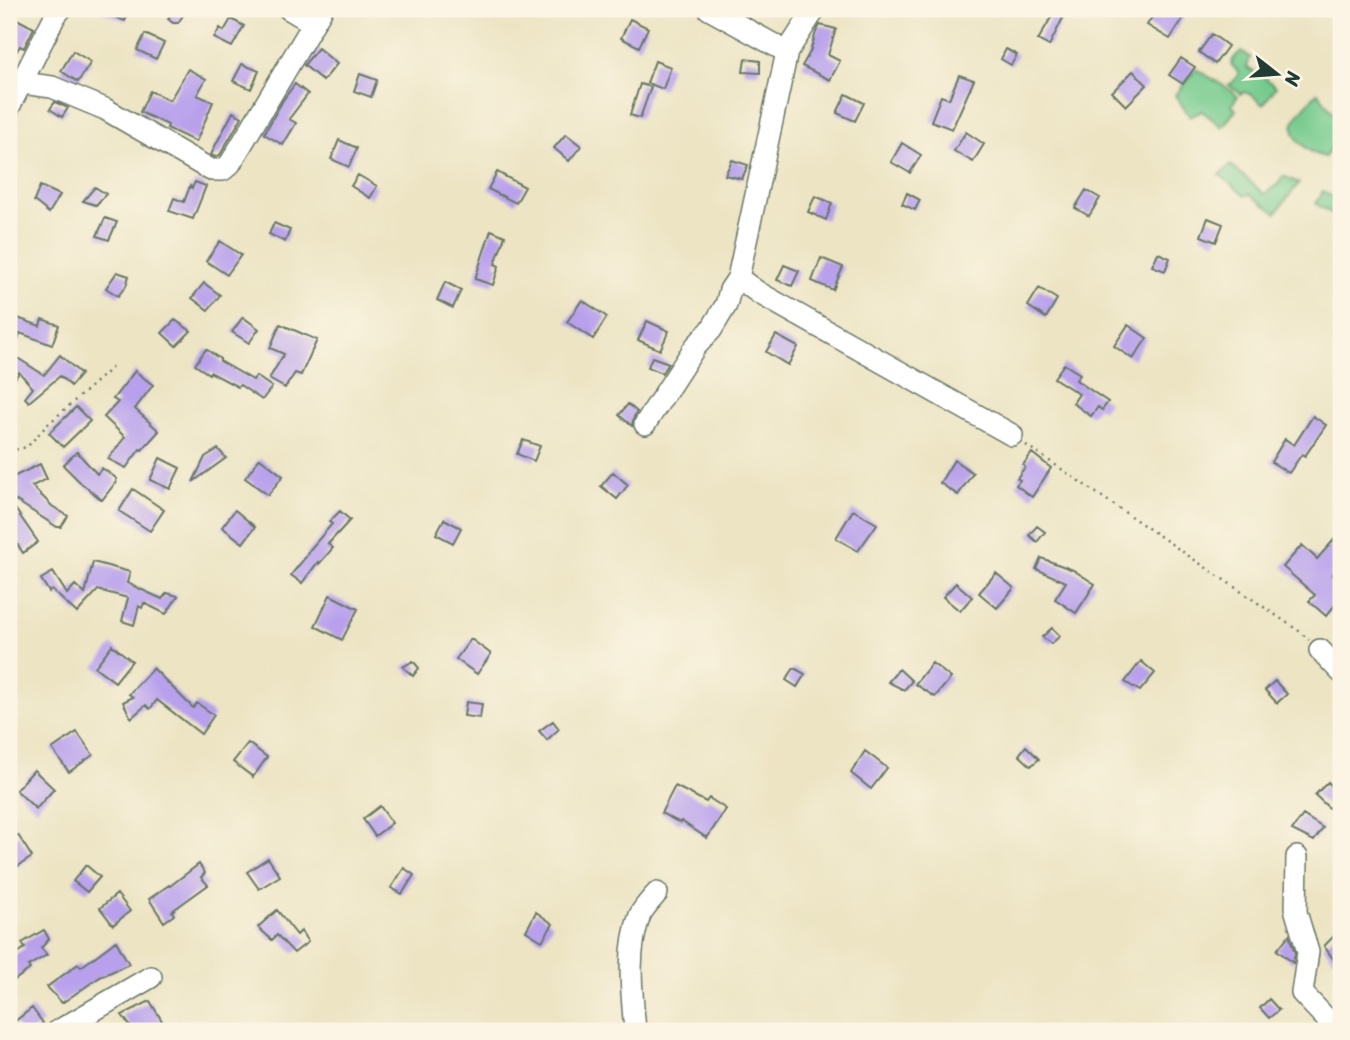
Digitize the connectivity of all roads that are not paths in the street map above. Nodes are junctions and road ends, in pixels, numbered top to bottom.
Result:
1 (61, 9) edge
2 (289, 9) edge
3 (709, 9) edge
4 (815, 9) edge
5 (318, 16) edge
6 (787, 52) junction
7 (22, 83) junction
8 (9, 107) edge
9 (737, 278) junction
10 (645, 424) dead end
11 (1012, 435) road end
12 (1320, 650) road end
13 (1341, 672) edge
14 (1297, 857) dead end
15 (657, 893) dead end
16 (151, 977) dead end
17 (58, 1031) edge
18 (635, 1031) edge
19 (1338, 1031) edge

1 - 7 street
2 - 5 street
3 - 6 street
4 - 6 street
5 - 7 street
6 - 9 street
7 - 8 street
9 - 10 street
9 - 11 street
12 - 13 street
14 - 19 street
15 - 18 street
16 - 17 street

